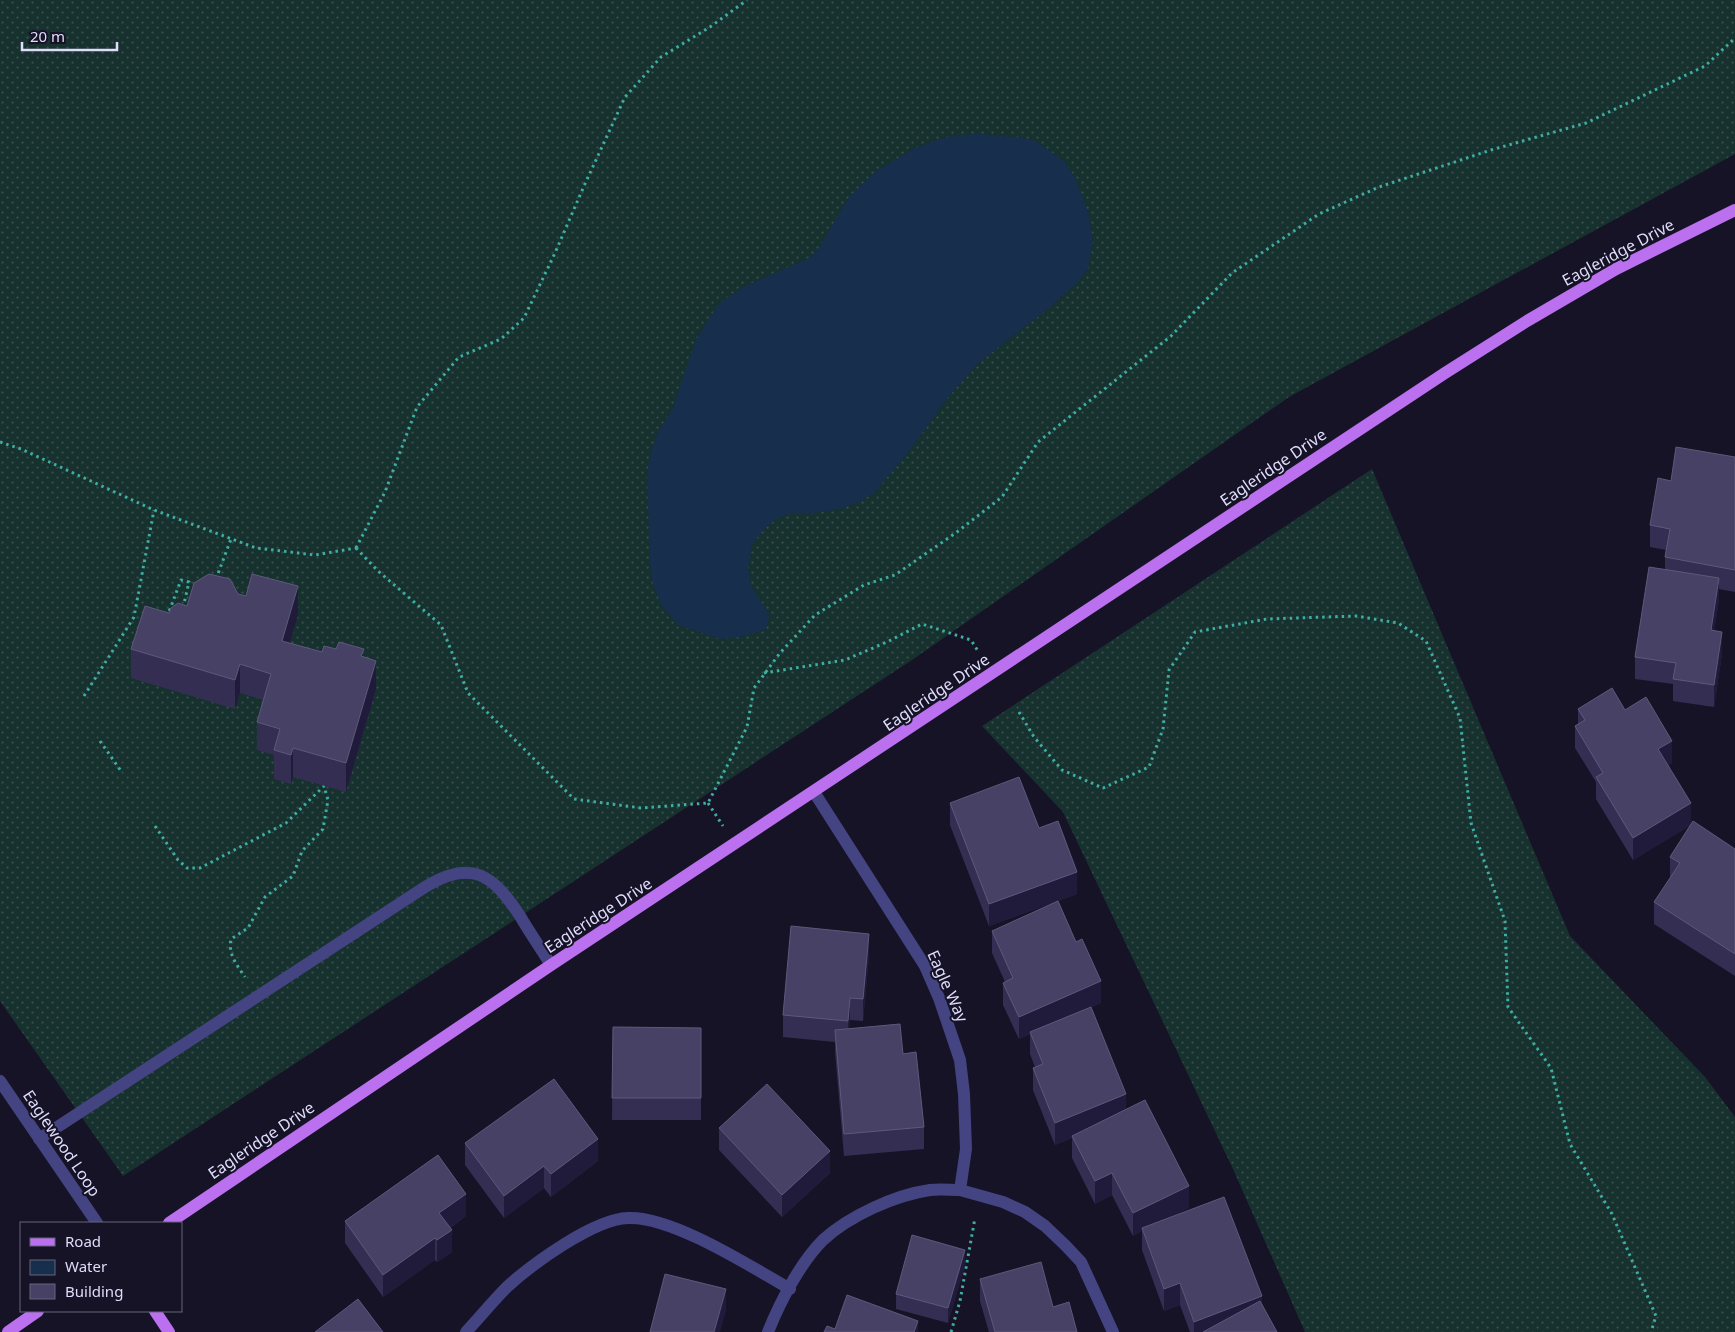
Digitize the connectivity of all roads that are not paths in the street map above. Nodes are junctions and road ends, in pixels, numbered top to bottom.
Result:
1 (1735, 210) edge
2 (814, 792) junction
3 (551, 965) junction
4 (0, 1081) edge
5 (39, 1139) junction
6 (960, 1190) junction
7 (95, 1222) edge
8 (170, 1222) edge
9 (790, 1289) junction
10 (37, 1312) edge
11 (156, 1312) edge
12 (8, 1332) edge
13 (169, 1332) edge
14 (466, 1332) edge
15 (768, 1332) edge
16 (1113, 1332) edge

1 - 2 main road, Eagleridge Drive
2 - 3 main road, Eagleridge Drive
2 - 6 street, Eagle Way
3 - 5 street
3 - 8 main road, Eagleridge Drive
4 - 5 street, Eaglewood Loop
5 - 7 street, Eaglewood Loop
6 - 9 street
6 - 16 street
9 - 14 street
9 - 15 street
10 - 12 main road
11 - 13 main road

